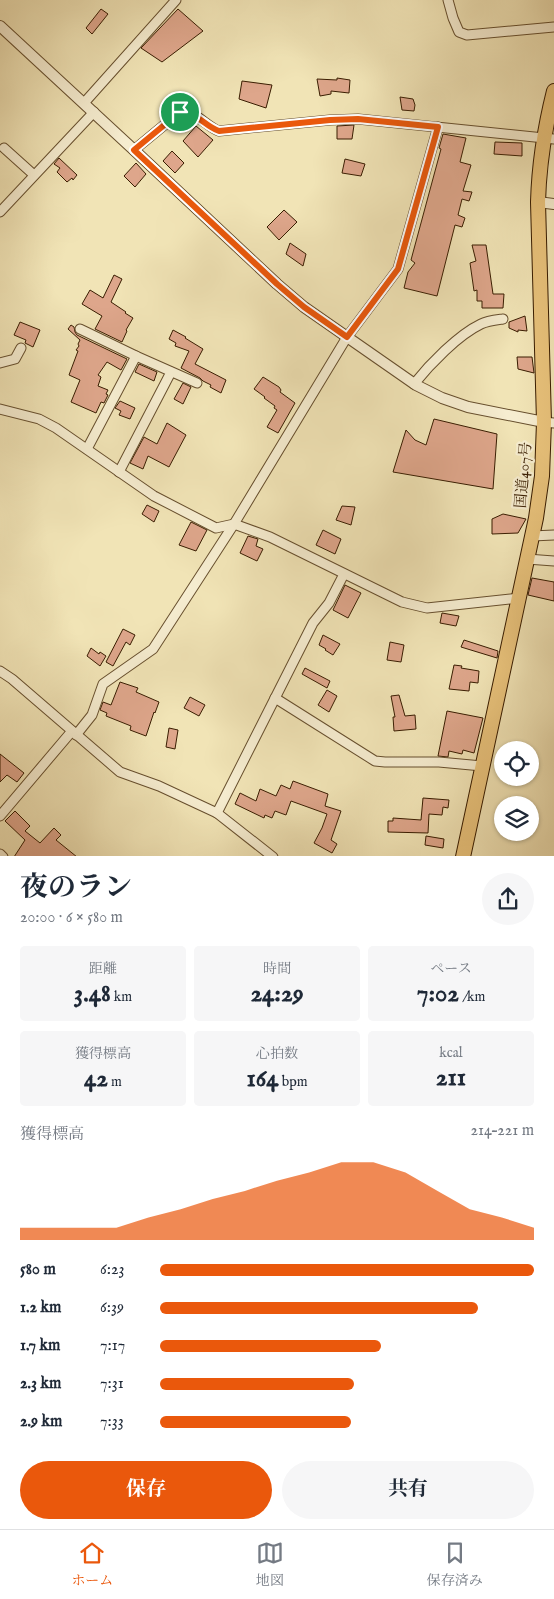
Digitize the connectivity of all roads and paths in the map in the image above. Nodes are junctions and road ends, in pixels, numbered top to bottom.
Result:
1 (176, 0) edge
2 (448, 0) edge
3 (0, 26) edge
4 (554, 27) edge
5 (554, 91) edge
6 (84, 103) junction
7 (94, 112) junction
8 (438, 127) junction
9 (549, 139) edge
10 (4, 148) dead end
11 (134, 150) junction
12 (34, 175) junction
13 (538, 202) junction
14 (554, 204) edge
15 (0, 212) edge
16 (504, 319) dead end
17 (80, 329) dead end
18 (347, 337) junction
19 (21, 348) dead end
20 (136, 356) junction
21 (0, 363) edge
22 (171, 372) junction
23 (197, 383) dead end
24 (414, 384) junction
25 (0, 409) edge
26 (549, 422) edge
27 (87, 449) junction
28 (119, 472) junction
29 (234, 524) junction
30 (554, 535) edge
31 (532, 536) junction
32 (527, 559) junction
33 (554, 561) edge
34 (344, 574) junction
35 (519, 598) junction
36 (0, 671) edge
37 (275, 698) junction
38 (74, 733) junction
39 (482, 766) junction
40 (217, 813) junction
41 (0, 816) edge
42 (0, 854) edge
43 (3, 856) edge
44 (273, 856) edge
45 (463, 856) edge

1 - 6 street
2 - 4 street
3 - 6 street
5 - 9 highway, 国道407号
6 - 7 street
7 - 11 street
7 - 12 street
8 - 9 street
8 - 11 street
8 - 18 street
9 - 13 highway, 国道407号
10 - 12 street
11 - 18 street
12 - 15 street
13 - 14 street
13 - 26 highway, 国道407号
16 - 24 street
17 - 20 street
18 - 24 street
18 - 29 street
19 - 21 street
20 - 22 street
20 - 27 street
22 - 23 street
22 - 28 street
24 - 26 street
25 - 27 street
26 - 31 highway, 国道407号
27 - 28 street
28 - 29 street
29 - 34 street
29 - 38 street
30 - 31 street
31 - 32 highway, 国道407号
32 - 33 street
32 - 35 highway, 国道407号
34 - 35 street
34 - 37 street
35 - 39 highway, 国道407号
36 - 38 street
37 - 39 street
37 - 40 street
38 - 40 street
38 - 41 street
39 - 45 highway, 国道407号
40 - 44 street
42 - 43 street

